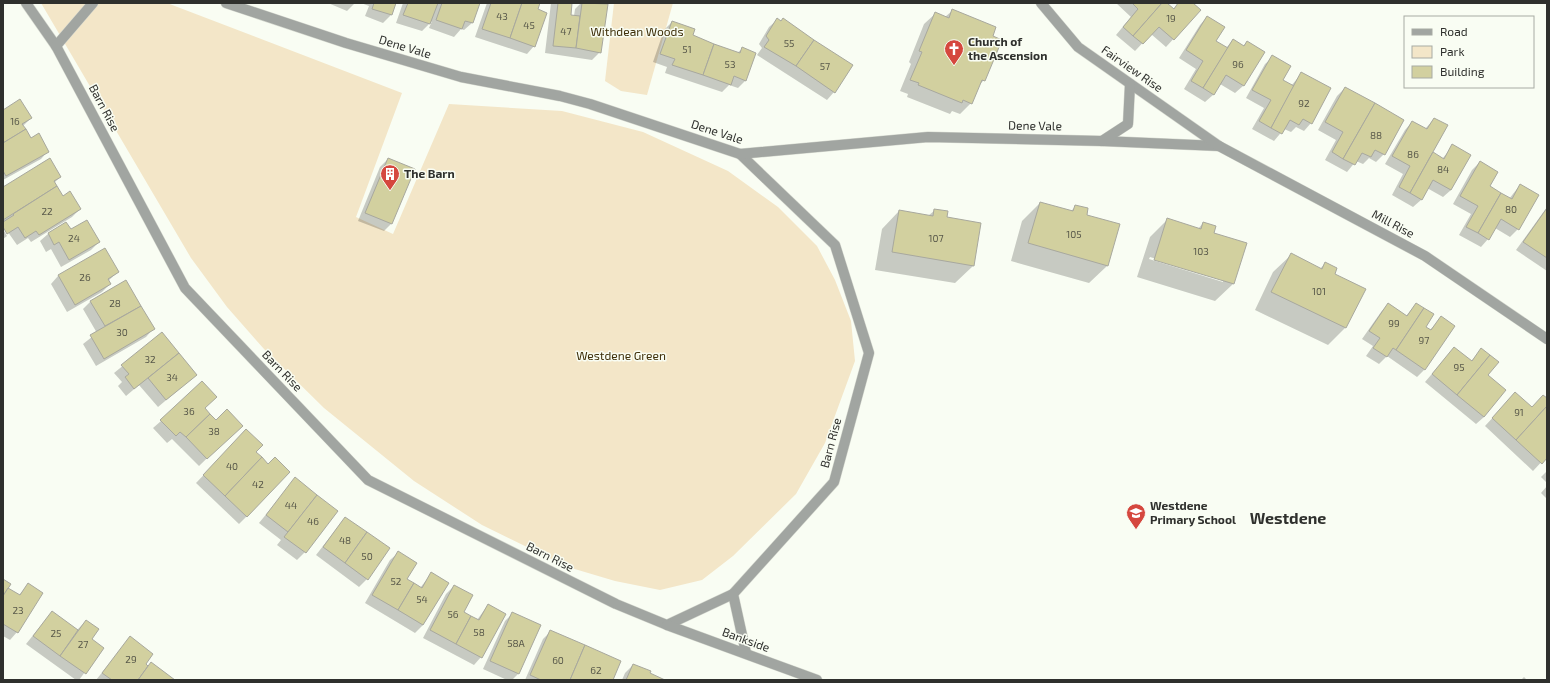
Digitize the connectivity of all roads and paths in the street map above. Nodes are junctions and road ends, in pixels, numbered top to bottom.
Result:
1 (26, 3) edge
2 (93, 3) edge
3 (226, 3) edge
4 (1041, 3) edge
5 (56, 46) junction
6 (1130, 84) junction
7 (1102, 141) junction
8 (1219, 146) junction
9 (740, 154) junction
10 (1547, 339) edge
11 (733, 594) junction
12 (667, 625) junction
13 (746, 653) junction
14 (817, 680) edge

1 - 5 street, Barn Rise
2 - 5 street
3 - 9 street, Dene Vale
4 - 6 street, Fairview Rise
5 - 12 street, Barn Rise
6 - 7 street
6 - 8 street, Fairview Rise
7 - 8 street, Dene Vale
7 - 9 street, Dene Vale
8 - 10 street, Mill Rise
9 - 11 street, Barn Rise
11 - 12 street, Barn Rise
11 - 13 street
12 - 13 street, Bankside
13 - 14 street, Bankside

